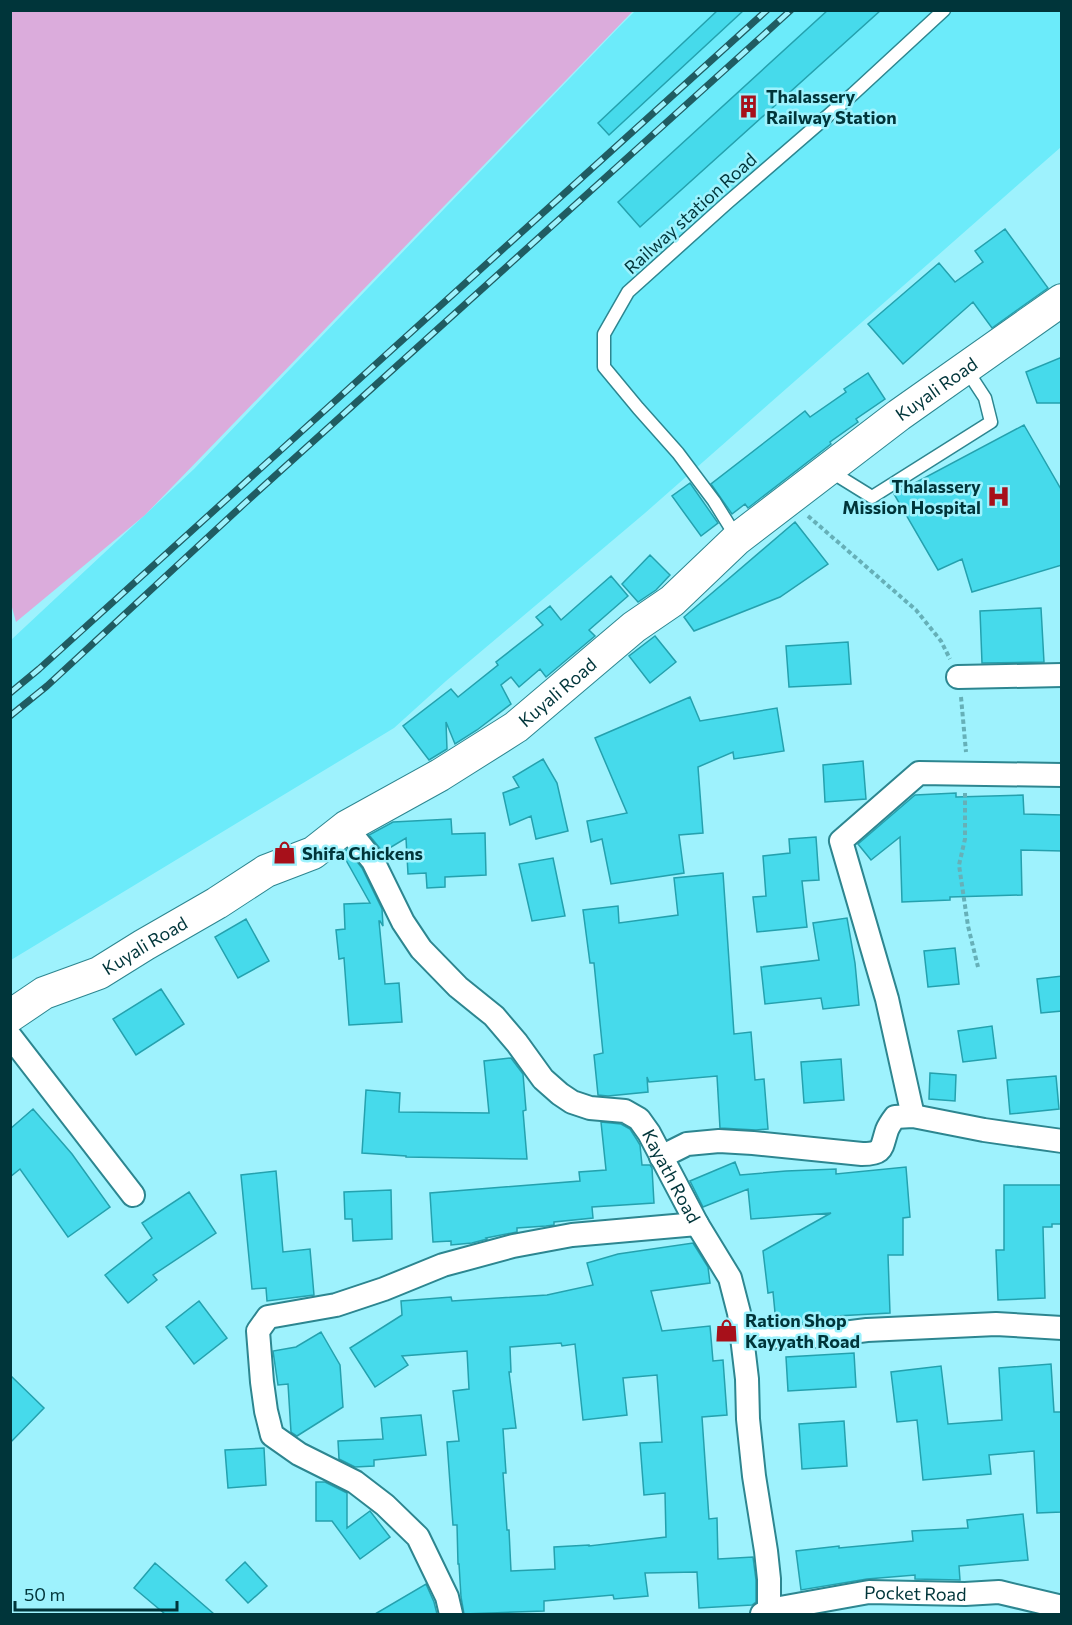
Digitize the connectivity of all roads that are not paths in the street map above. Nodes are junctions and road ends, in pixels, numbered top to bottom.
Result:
1 (944, 10) edge
2 (1062, 300) edge
3 (965, 368) junction
4 (828, 470) junction
5 (737, 539) junction
6 (1062, 675) edge
7 (958, 677) road end
8 (1062, 776) edge
9 (346, 827) junction
10 (10, 1016) edge
11 (10, 1036) edge
12 (913, 1116) junction
13 (1062, 1141) edge
14 (661, 1157) junction
15 (133, 1195) dead end
16 (697, 1224) junction
17 (1062, 1328) edge
18 (742, 1337) junction
19 (1062, 1607) edge
20 (766, 1612) edge
21 (450, 1614) edge

1 - 5 lane, Railway station Road
2 - 3 main road, Kuyali Road
3 - 4 main road, Kuyali Road
3 - 4 lane
4 - 5 main road, Kuyali Road
5 - 9 main road, Kuyali Road
6 - 7 street
8 - 12 street
9 - 10 main road, Kuyali Road
9 - 14 street, Kayath Road
11 - 15 street
12 - 13 street
12 - 14 street
14 - 16 street, Kayath Road
16 - 18 street, Kayath Road
16 - 21 street
17 - 18 street
18 - 20 street, Kayath Road
19 - 20 street, Pocket Road

